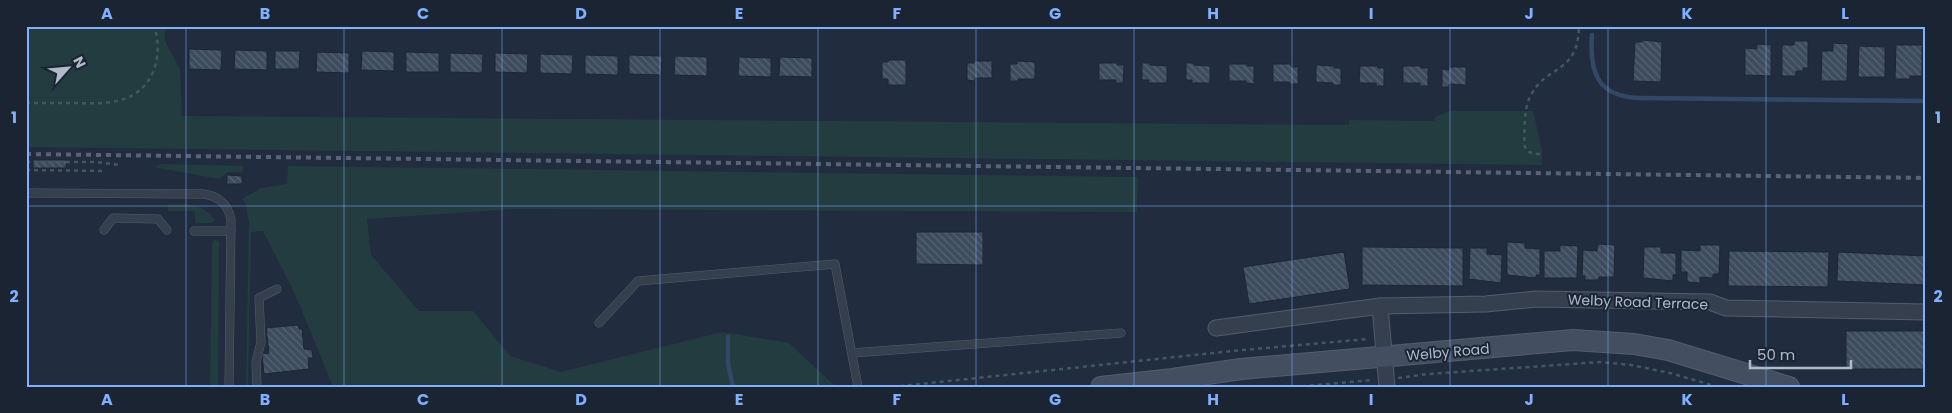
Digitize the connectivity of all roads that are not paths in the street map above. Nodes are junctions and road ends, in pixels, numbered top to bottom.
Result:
1 (26, 193) edge
2 (104, 230) dead end
3 (167, 230) dead end
4 (194, 230) dead end
5 (231, 231) junction
6 (277, 289) dead end
7 (1380, 306) junction
8 (1926, 312) edge
9 (600, 323) dead end
10 (1216, 328) dead end
11 (1121, 333) dead end
12 (1384, 347) junction
13 (852, 353) junction
14 (229, 387) edge
15 (257, 387) edge
16 (858, 387) edge
17 (1101, 387) edge
18 (1387, 387) edge
19 (1789, 387) edge

1 - 5 lane
2 - 3 lane
4 - 5 lane
5 - 14 lane
6 - 15 lane
7 - 8 street, Welby Road Terrace
7 - 10 street, Welby Road Terrace
7 - 12 street
9 - 13 lane
11 - 13 lane
12 - 17 street, Welby Road
12 - 18 street
12 - 19 street, Welby Road
13 - 16 lane

